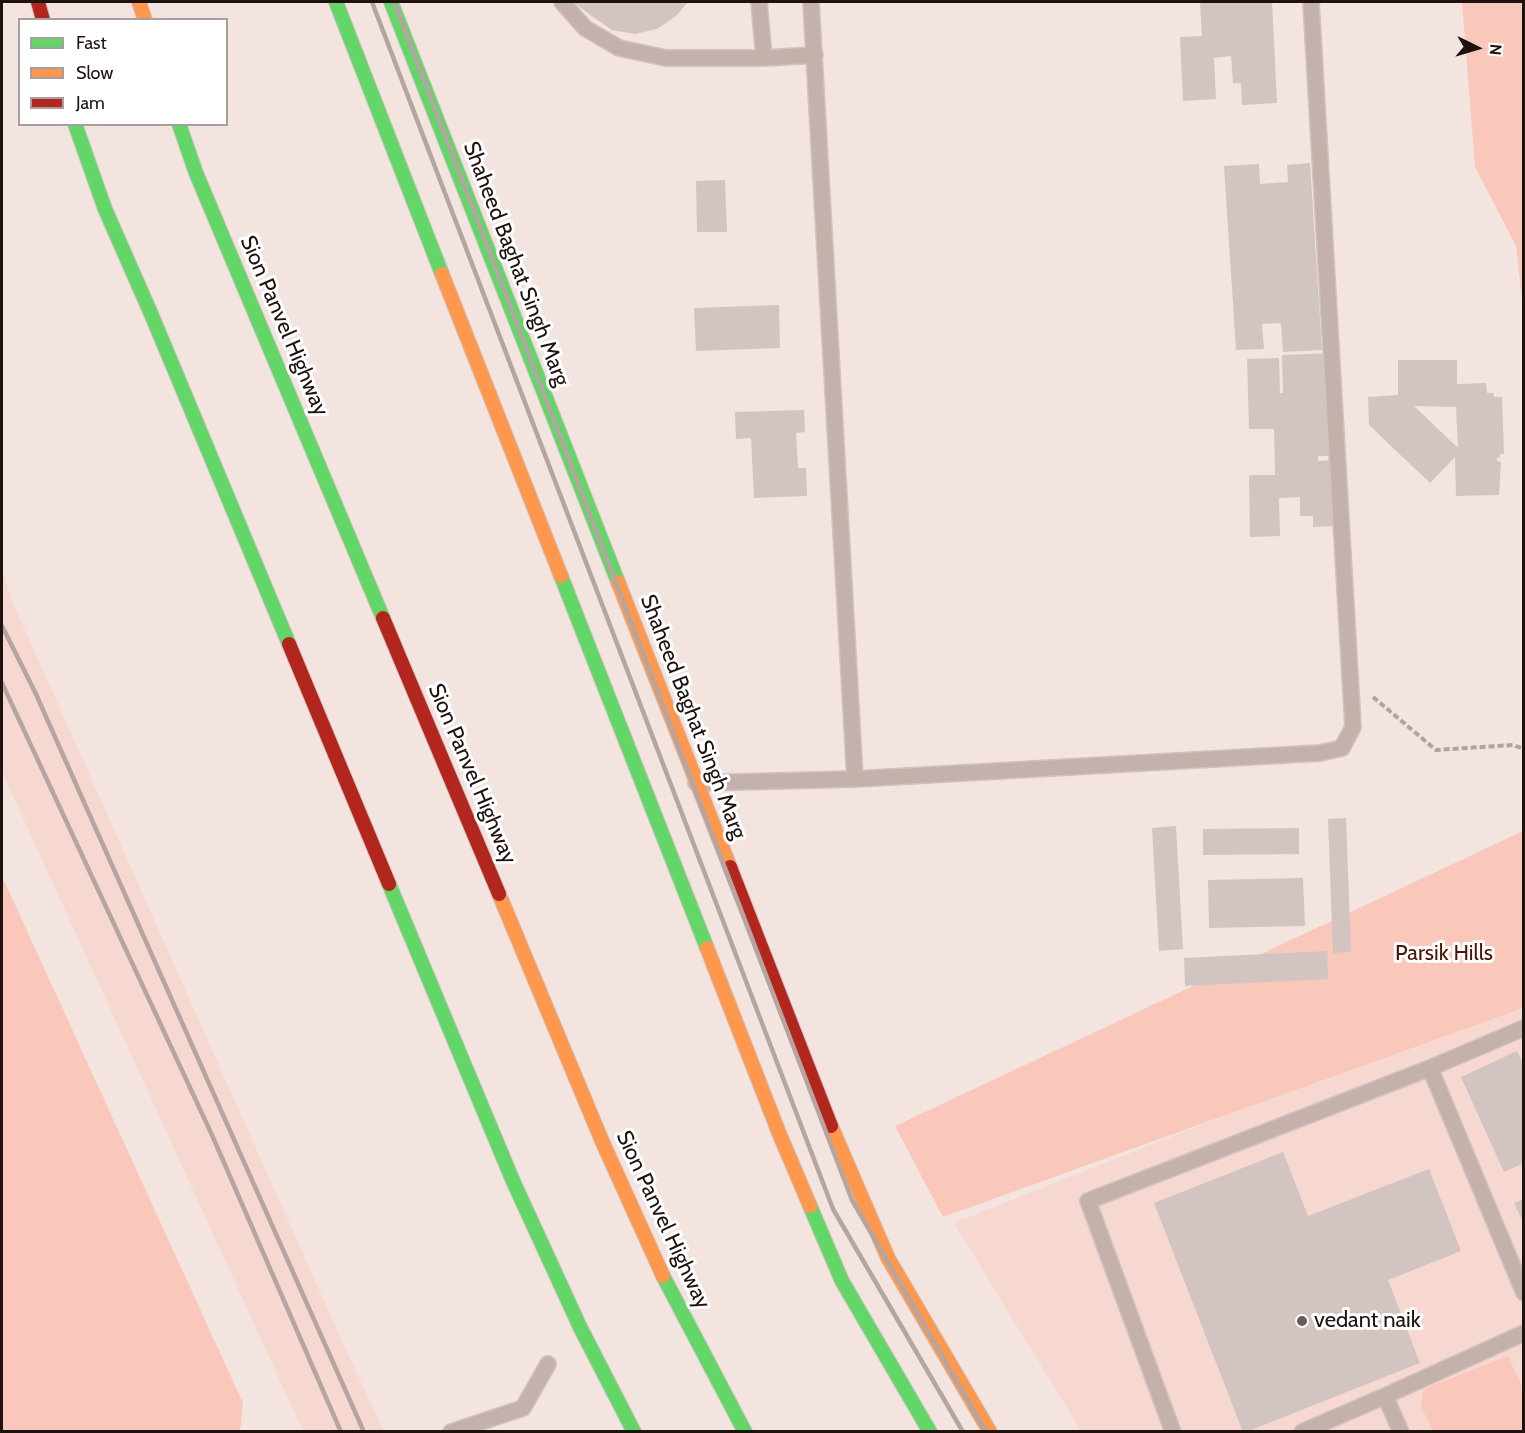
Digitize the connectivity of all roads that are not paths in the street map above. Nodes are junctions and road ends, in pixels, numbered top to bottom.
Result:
1 (38, 2) edge
2 (139, 2) edge
3 (336, 2) edge
4 (391, 2) edge
5 (562, 2) edge
6 (759, 2) edge
7 (811, 2) edge
8 (1311, 2) edge
9 (42, 18) edge
10 (144, 18) edge
11 (815, 55) junction
12 (764, 58) junction
13 (76, 126) edge
14 (179, 126) edge
15 (855, 778) junction
16 (696, 783) junction
17 (1524, 1028) edge
18 (1430, 1068) junction
19 (1524, 1293) edge
20 (1524, 1333) edge
21 (548, 1364) dead end
22 (1386, 1396) junction
23 (451, 1431) edge
24 (634, 1431) edge
25 (745, 1431) edge
26 (930, 1431) edge
27 (990, 1431) edge
28 (1173, 1431) edge
29 (1302, 1431) edge
30 (1401, 1431) edge

1 - 9 main road
2 - 10 main road
3 - 26 main road
4 - 16 main road, Shaheed Baghat Singh Marg
5 - 12 lane
6 - 12 lane
7 - 11 lane
8 - 15 lane
11 - 12 lane
11 - 15 lane
13 - 24 main road
14 - 25 main road, Sion Panvel Highway
15 - 16 lane
16 - 27 main road, Shaheed Baghat Singh Marg
17 - 18 lane
18 - 19 lane
18 - 28 lane
20 - 22 lane
21 - 23 lane
22 - 29 lane
22 - 30 lane

